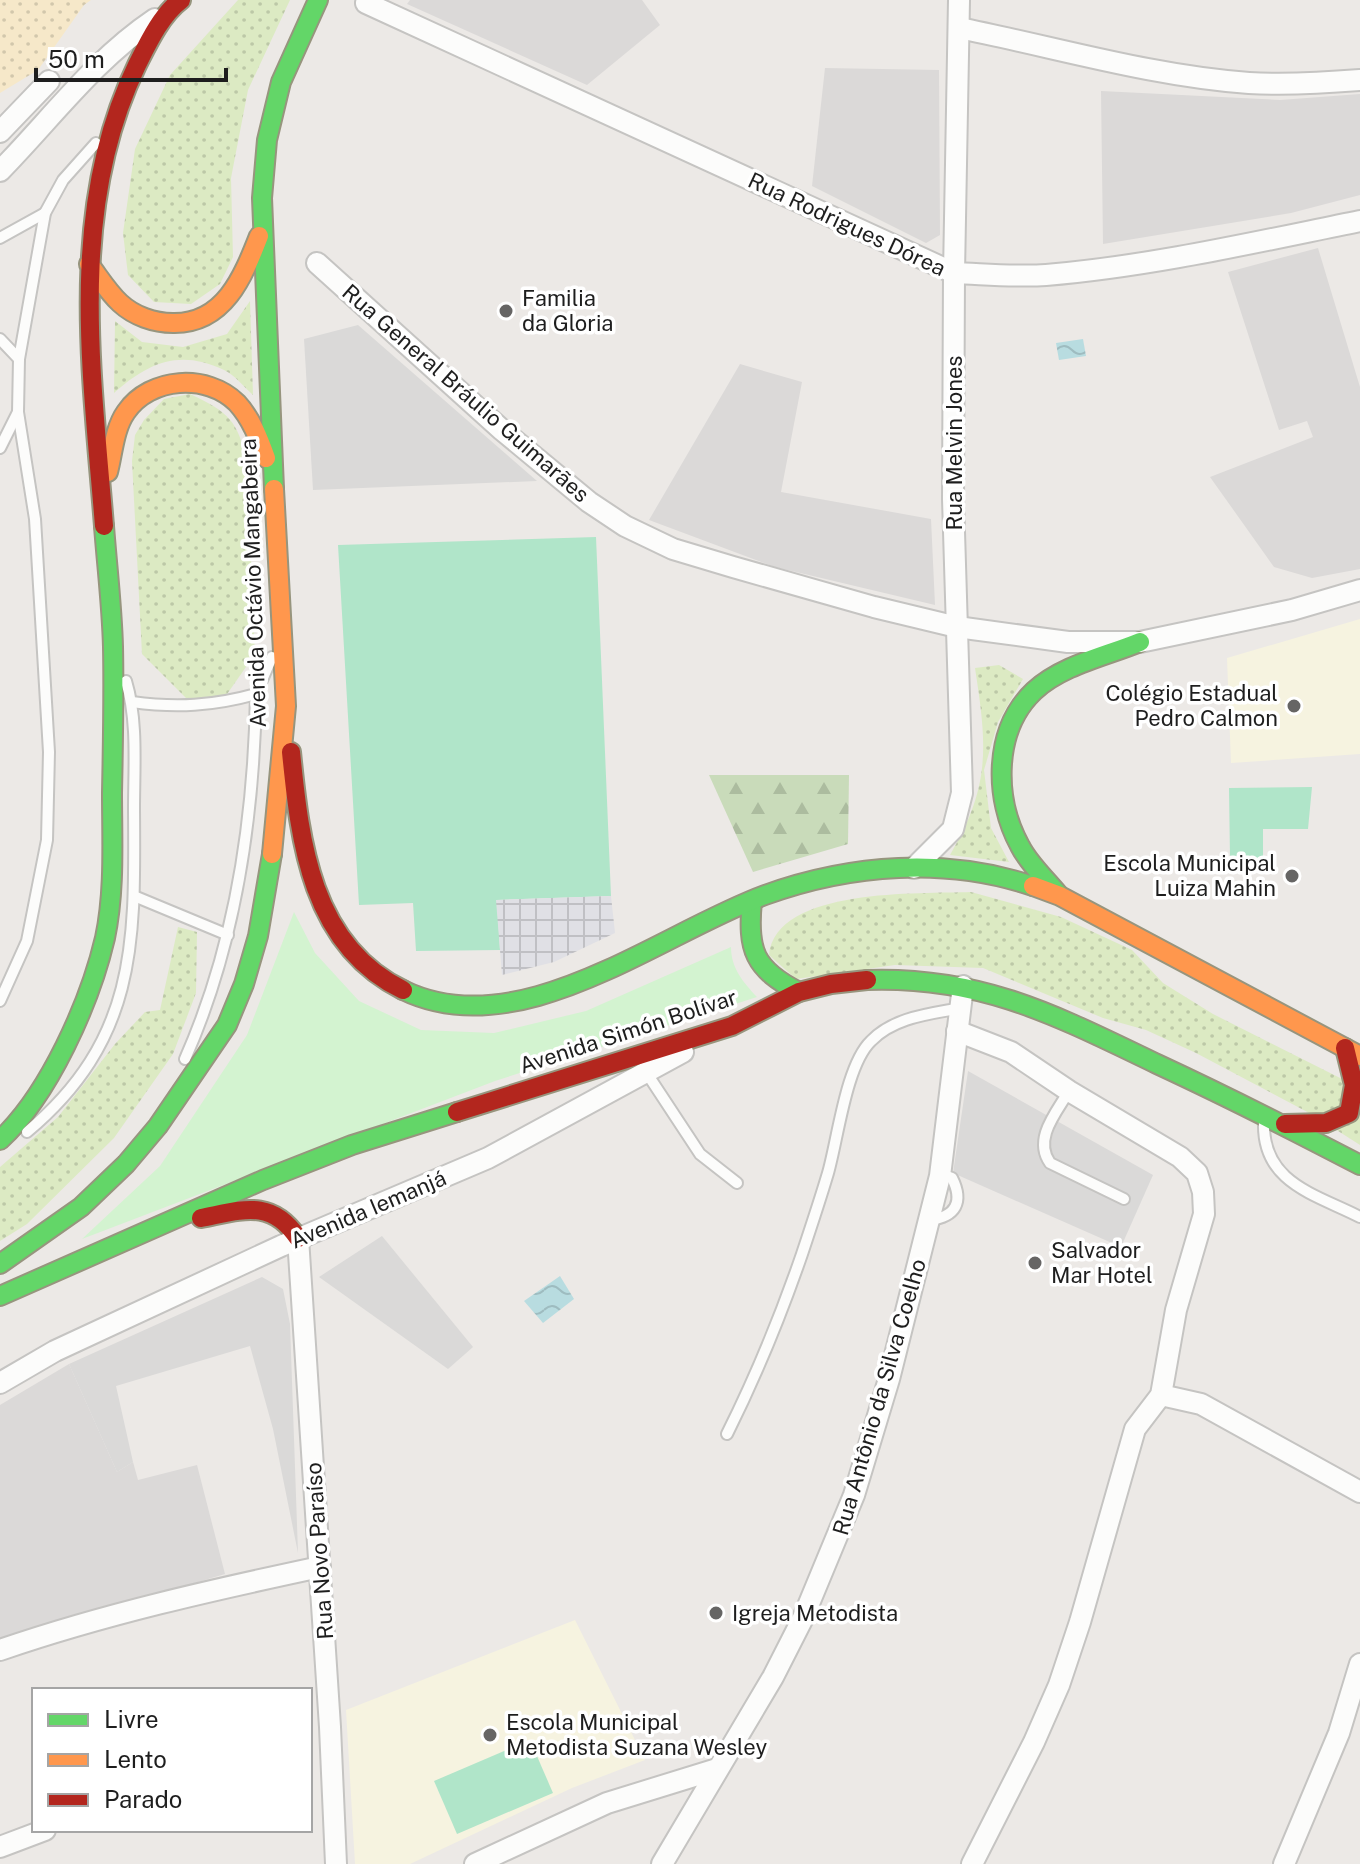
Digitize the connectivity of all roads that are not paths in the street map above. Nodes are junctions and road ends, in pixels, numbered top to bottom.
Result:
1 (318, 0) edge
2 (959, 0) edge
3 (366, 3) dead end
4 (176, 4) edge
5 (959, 28) junction
6 (1360, 80) edge
7 (49, 81) dead end
8 (114, 124) junction
9 (0, 132) edge
10 (0, 171) edge
11 (45, 213) junction
12 (1360, 221) edge
13 (262, 230) junction
14 (0, 238) edge
15 (317, 263) dead end
16 (89, 264) junction
17 (954, 273) junction
18 (0, 339) edge
19 (19, 359) junction
20 (18, 412) junction
21 (0, 448) edge
22 (273, 477) junction
23 (103, 493) junction
24 (1360, 590) edge
25 (957, 627) junction
26 (281, 640) junction
27 (1140, 642) junction
28 (113, 645) junction
29 (256, 694) junction
30 (132, 702) junction
31 (286, 706) junction
32 (914, 868) junction
33 (134, 896) junction
34 (1060, 896) junction
35 (752, 901) junction
36 (228, 935) junction
37 (963, 986) junction
38 (799, 992) junction
39 (0, 1001) edge
40 (961, 1008) junction
41 (732, 1026) junction
42 (957, 1031) junction
43 (1352, 1052) edge
44 (646, 1072) junction
45 (1069, 1091) junction
46 (1272, 1120) junction
47 (158, 1126) junction
48 (0, 1140) edge
49 (0, 1152) edge
50 (1360, 1165) edge
51 (737, 1183) dead end
52 (1124, 1199) dead end
53 (1360, 1217) edge
54 (148, 1228) junction
55 (298, 1238) junction
56 (0, 1264) edge
57 (0, 1296) edge
58 (0, 1383) edge
59 (1161, 1395) junction
60 (727, 1434) dead end
61 (1360, 1492) edge
62 (320, 1567) junction
63 (0, 1650) edge
64 (1360, 1664) edge
65 (717, 1769) junction
66 (40, 1832) edge
67 (0, 1847) edge
68 (671, 1859) edge
69 (336, 1864) edge
70 (475, 1864) edge
71 (972, 1864) edge
72 (1284, 1864) edge

1 - 13 street, Avenida Octávio Mangabeira
2 - 5 street, Rua Melvin Jones
3 - 17 street, Rua Rodrigues Dórea
4 - 8 street
4 - 10 street
5 - 6 street
5 - 17 street, Rua Melvin Jones
7 - 9 street
8 - 11 lane
8 - 16 street
11 - 14 lane
11 - 19 lane
12 - 17 street, Rua Rodrigues Dórea
13 - 16 street
13 - 22 street, Avenida Octávio Mangabeira
15 - 25 street, Rua General Bráulio Guimarães
16 - 23 street
17 - 25 street, Rua Melvin Jones
18 - 19 lane
19 - 20 lane
20 - 21 lane
20 - 39 lane
22 - 23 street
22 - 26 street, Avenida Octávio Mangabeira
23 - 28 street
24 - 27 street, Rua General Bráulio Guimarães
25 - 27 street, Rua General Bráulio Guimarães
25 - 32 street, Rua Melvin Jones
26 - 29 lane
26 - 31 street, Avenida Octávio Mangabeira
27 - 34 street
28 - 30 lane
28 - 48 street
29 - 30 lane
29 - 36 lane
30 - 33 lane
31 - 35 street
31 - 47 street, Avenida Octávio Mangabeira
32 - 34 street
32 - 35 street
33 - 36 lane
33 - 49 lane
34 - 43 street
35 - 38 street
36 - 47 lane
37 - 38 street, Avenida Simón Bolívar
37 - 40 street, Rua Antônio da Silva Coelho
37 - 46 street, Avenida Simón Bolívar
38 - 41 street, Avenida Simón Bolívar
40 - 42 street, Rua Antônio da Silva Coelho
40 - 60 lane
41 - 44 street, Avenida Iemanjá
41 - 54 street, Avenida Simón Bolívar
42 - 45 street
42 - 65 street, Rua Antônio da Silva Coelho
43 - 46 street
44 - 51 lane
44 - 55 street, Avenida Iemanjá
45 - 52 lane
45 - 59 street
46 - 50 street, Avenida Simón Bolívar
46 - 53 lane
47 - 56 street, Avenida Octávio Mangabeira
54 - 55 street
54 - 57 street, Avenida Simón Bolívar
55 - 58 street, Avenida Iemanjá
55 - 62 street, Rua Novo Paraíso
59 - 61 street
59 - 71 street
62 - 63 street
62 - 69 street, Rua Novo Paraíso
64 - 72 street
65 - 68 street, Rua Antônio da Silva Coelho
65 - 70 street
66 - 67 street

